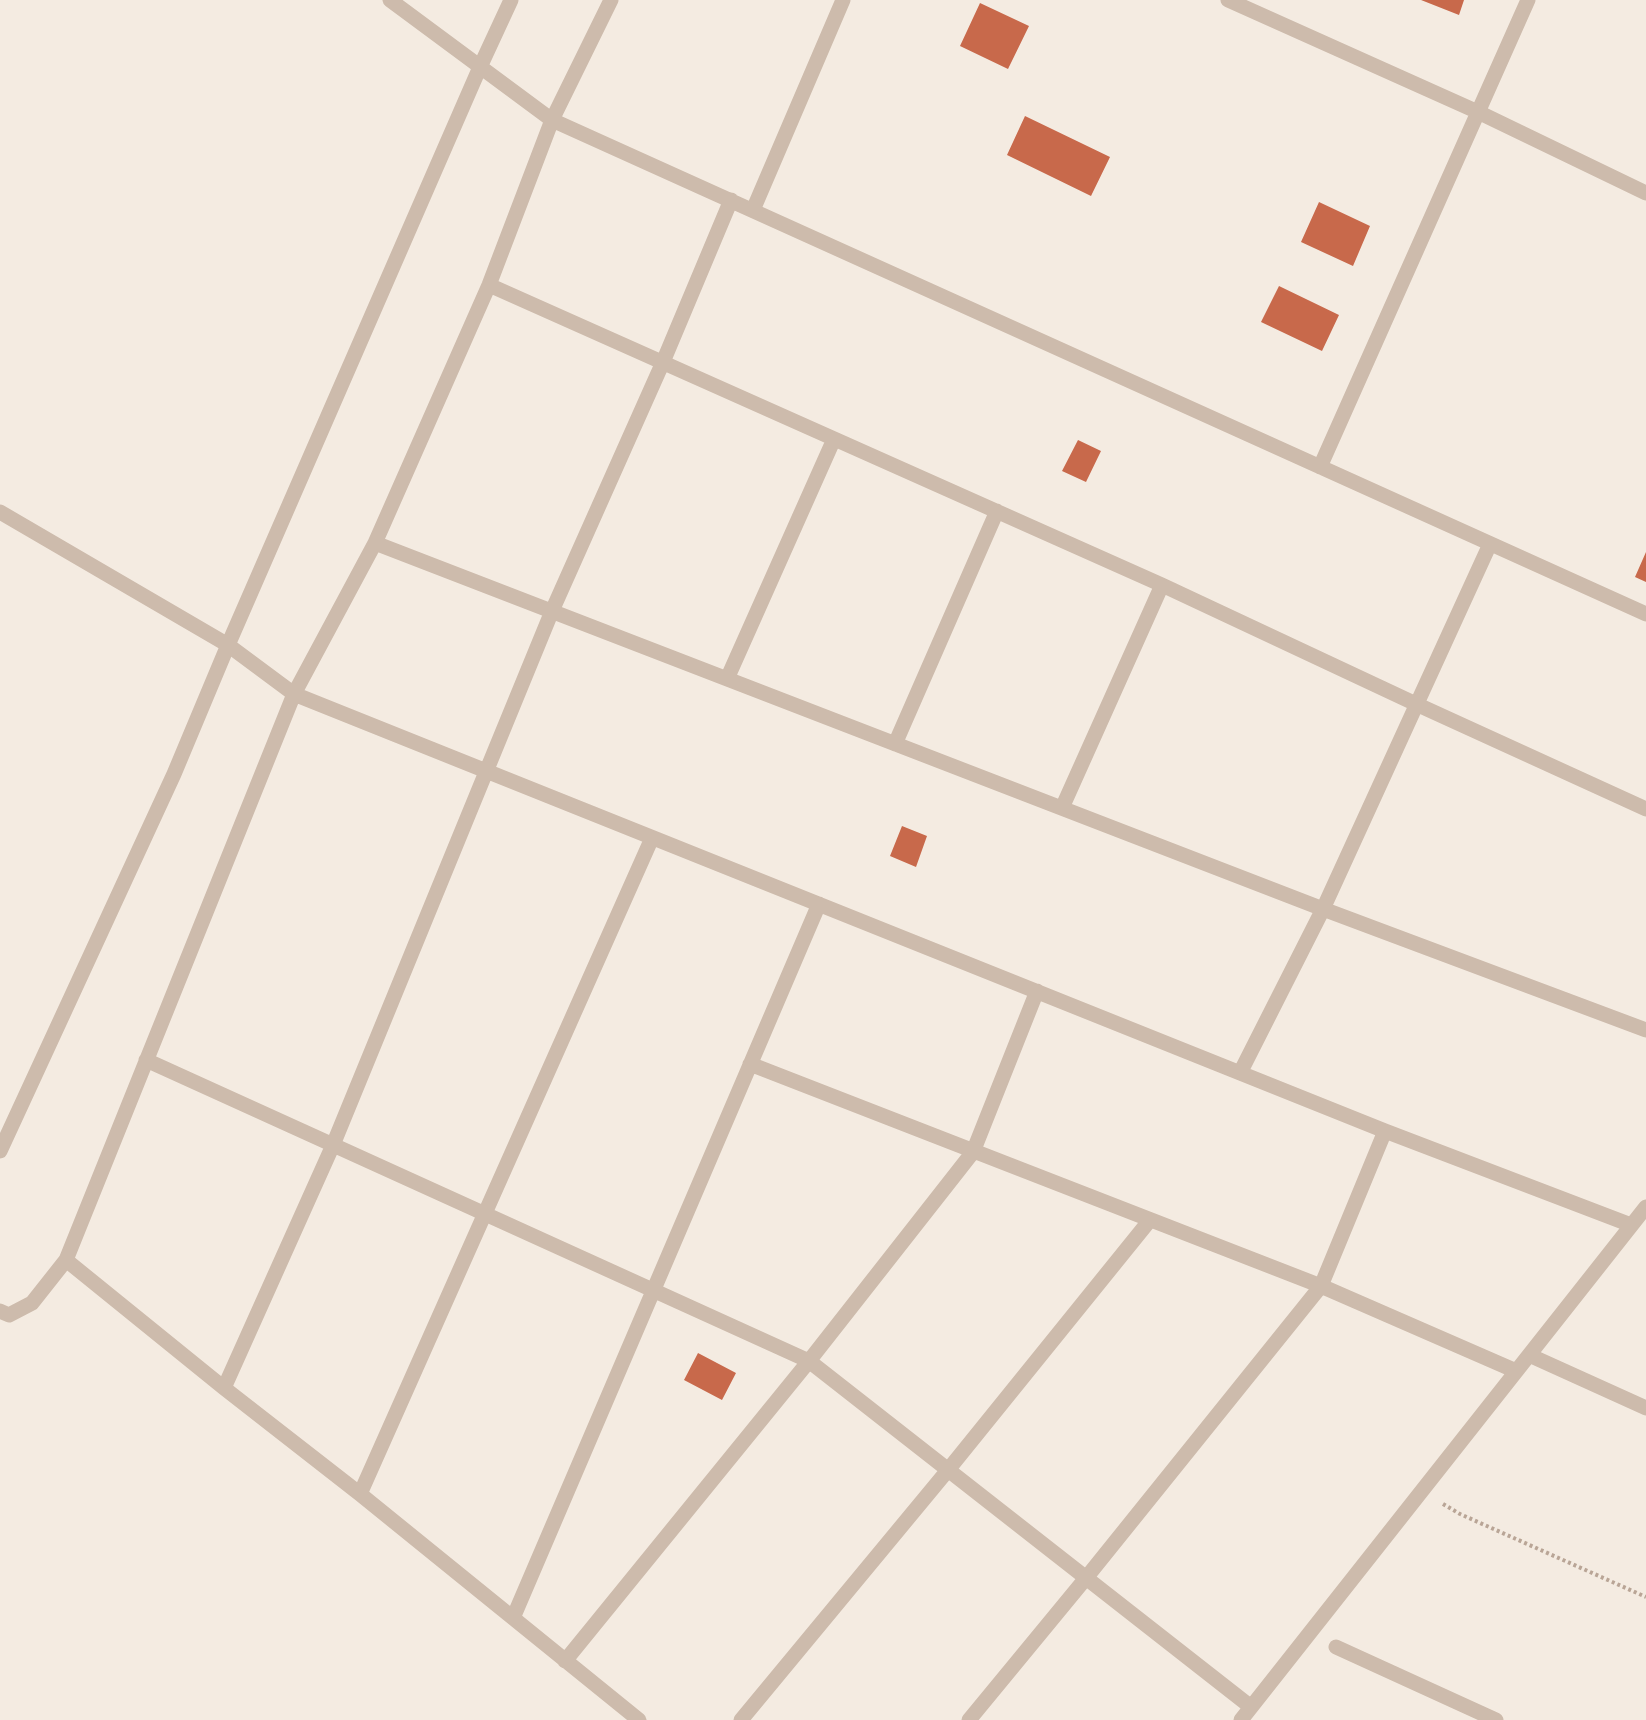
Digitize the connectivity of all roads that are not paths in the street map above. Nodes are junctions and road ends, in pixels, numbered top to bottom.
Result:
1 (390, 0) edge
2 (511, 0) edge
3 (611, 0) edge
4 (843, 0) edge
5 (1228, 0) edge
6 (1528, 0) edge
7 (480, 67) junction
8 (1478, 112) junction
9 (552, 120) junction
10 (1646, 193) edge
11 (730, 200) junction
12 (753, 210) junction
13 (489, 285) junction
14 (663, 362) junction
15 (834, 439) junction
16 (1320, 467) junction
17 (997, 511) junction
18 (0, 512) edge
19 (375, 543) junction
20 (1490, 544) junction
21 (1162, 585) junction
22 (552, 611) junction
23 (1646, 614) edge
24 (228, 645) junction
25 (727, 679) junction
26 (294, 694) junction
27 (1416, 704) junction
28 (895, 744) junction
29 (486, 772) junction
30 (1062, 808) junction
31 (1646, 809) edge
32 (652, 838) junction
33 (819, 904) junction
34 (1323, 909) junction
35 (1036, 991) junction
36 (1646, 1030) edge
37 (146, 1060) junction
38 (750, 1064) junction
39 (1240, 1073) junction
40 (1386, 1131) junction
41 (333, 1145) junction
42 (0, 1151) edge
43 (973, 1152) junction
44 (1646, 1207) edge
45 (486, 1214) junction
46 (1150, 1220) junction
47 (1632, 1225) junction
48 (66, 1260) junction
49 (1321, 1286) junction
50 (653, 1290) junction
51 (0, 1311) edge
52 (1529, 1355) junction
53 (809, 1361) junction
54 (1516, 1371) junction
55 (224, 1388) junction
56 (1646, 1408) edge
57 (948, 1470) junction
58 (360, 1494) junction
59 (1086, 1578) junction
60 (513, 1618) junction
61 (1336, 1647) dead end
62 (565, 1661) junction
63 (1251, 1707) junction
64 (639, 1720) edge
65 (741, 1720) edge
66 (969, 1720) edge
67 (1241, 1720) edge
68 (1496, 1720) edge

1 - 7 street
2 - 7 street
3 - 9 street
4 - 12 street
5 - 8 street
6 - 8 street
7 - 9 street
7 - 24 street
8 - 10 street
8 - 16 street
9 - 11 street
9 - 13 street
11 - 12 street
11 - 14 street
12 - 16 street
13 - 14 street
13 - 19 street
14 - 15 street
14 - 22 street
15 - 17 street
15 - 25 street
16 - 20 street
17 - 21 street
17 - 28 street
18 - 24 street
19 - 22 street
19 - 26 street
20 - 23 street
20 - 27 street
21 - 27 street
21 - 30 street
22 - 25 street
22 - 29 street
24 - 26 street
24 - 42 street
25 - 28 street
26 - 29 street
26 - 37 street
27 - 31 street
27 - 34 street
28 - 30 street
29 - 32 street
29 - 41 street
30 - 34 street
32 - 33 street
32 - 45 street
33 - 35 street
33 - 38 street
34 - 36 street
34 - 39 street
35 - 39 street
35 - 43 street
37 - 41 street
37 - 48 street
38 - 43 street
38 - 50 street
39 - 40 street
40 - 47 street
40 - 49 street
41 - 45 street
41 - 55 street
43 - 46 street
43 - 53 street
44 - 47 street
45 - 50 street
45 - 58 street
46 - 49 street
46 - 57 street
47 - 52 street
48 - 51 street
48 - 55 street
49 - 54 street
49 - 59 street
50 - 53 street
50 - 60 street
52 - 54 street
52 - 56 street
53 - 57 street
53 - 62 street
54 - 63 street
55 - 58 street
57 - 59 street
57 - 65 street
58 - 60 street
59 - 63 street
59 - 66 street
60 - 62 street
61 - 68 street
62 - 64 street
63 - 67 street

